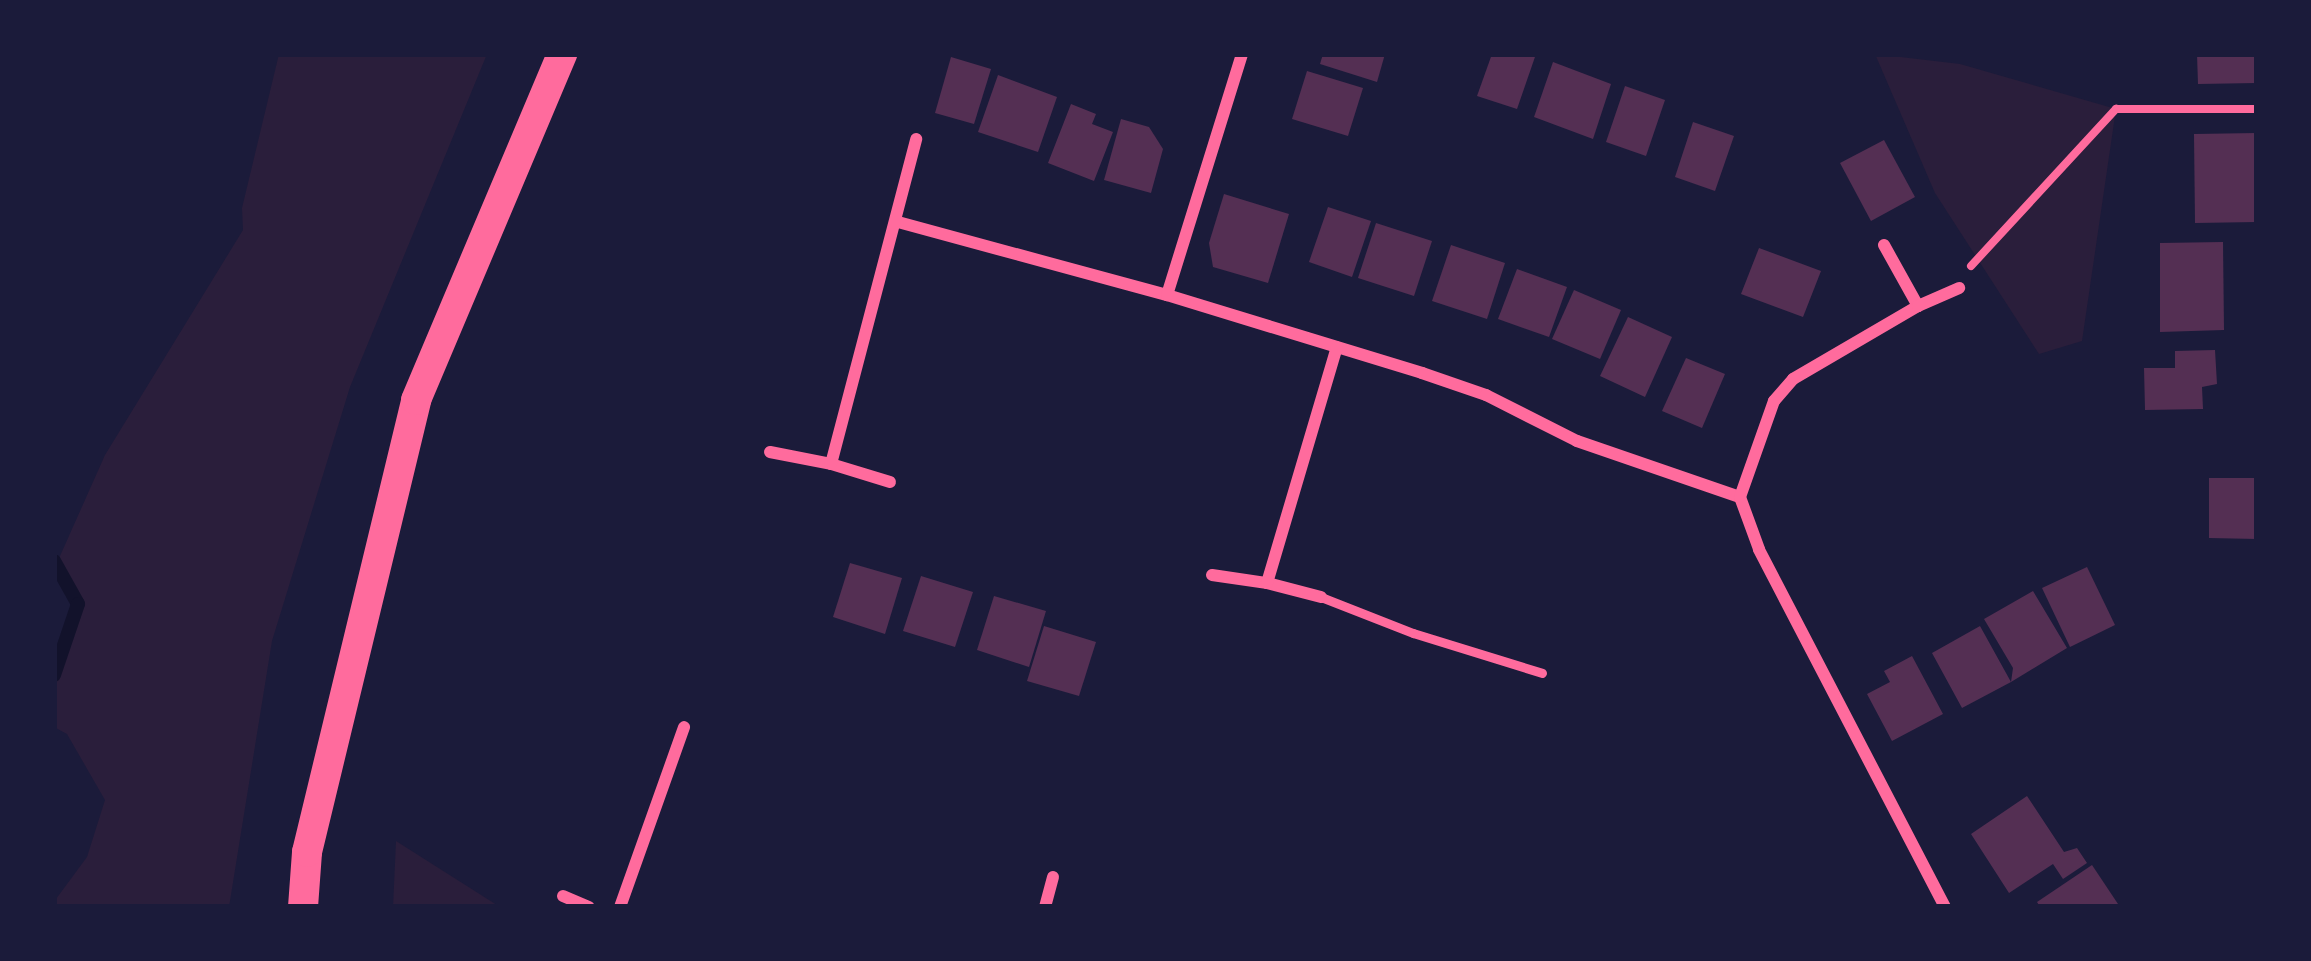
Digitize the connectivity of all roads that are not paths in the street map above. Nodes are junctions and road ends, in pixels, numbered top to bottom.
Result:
1 (562, 54) edge
2 (1242, 54) edge
3 (916, 139) dead end
4 (898, 222) junction
5 (1884, 245) dead end
6 (1959, 288) road end
7 (1167, 295) junction
8 (1918, 306) junction
9 (1337, 347) junction
10 (770, 452) dead end
11 (831, 464) junction
12 (890, 482) dead end
13 (1740, 497) junction
14 (1211, 575) dead end
15 (1267, 583) junction
16 (1321, 597) joint
17 (1542, 673) dead end
18 (684, 727) dead end
19 (1053, 877) dead end
20 (563, 896) dead end
21 (303, 907) edge
22 (589, 907) edge
23 (620, 907) edge
24 (1045, 907) edge
25 (1945, 907) edge

1 - 21 main road
2 - 7 street
3 - 4 street
4 - 7 street
4 - 11 street
5 - 8 street
6 - 8 street
7 - 9 street
8 - 13 street
9 - 13 street
9 - 15 street
10 - 11 street
11 - 12 street
13 - 25 street
14 - 15 street
15 - 16 street
16 - 17 lane
18 - 23 street
19 - 24 street
20 - 22 street

